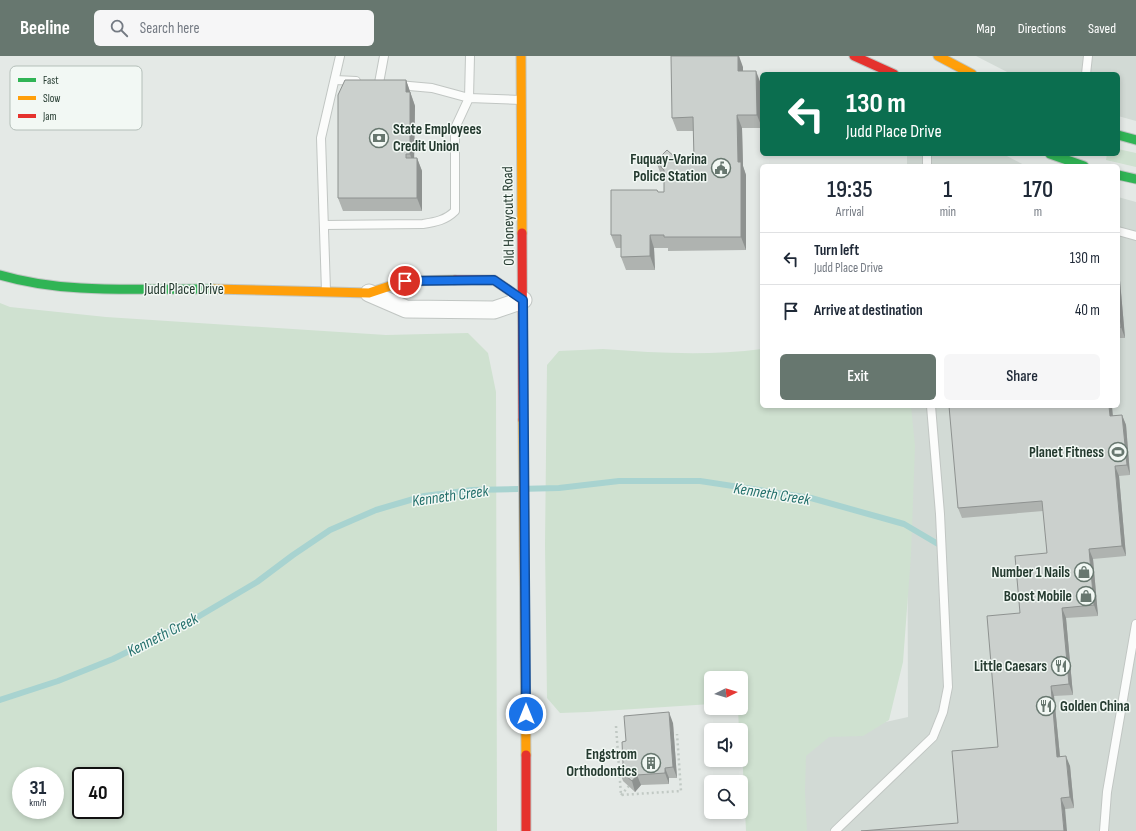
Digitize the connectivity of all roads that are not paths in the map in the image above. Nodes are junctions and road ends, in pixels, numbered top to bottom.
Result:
1 (340, 56) edge
2 (384, 56) edge
3 (470, 56) edge
4 (521, 56) edge
5 (854, 56) edge
6 (938, 56) edge
7 (1088, 56) edge
8 (890, 72) edge
9 (968, 72) edge
10 (1086, 72) edge
11 (335, 80) junction
12 (372, 82) junction
13 (469, 98) junction
14 (521, 100) junction
15 (1120, 136) edge
16 (1136, 140) edge
17 (1056, 156) edge
18 (1078, 164) edge
19 (1120, 175) edge
20 (1136, 178) edge
21 (324, 224) junction
22 (1120, 232) edge
23 (1136, 236) edge
24 (0, 275) edge
25 (326, 291) junction
26 (369, 293) junction
27 (523, 300) junction
28 (931, 408) edge
29 (1136, 624) edge
30 (526, 831) edge
31 (836, 831) edge
32 (1104, 831) edge

1 - 11 lane
2 - 12 lane
3 - 13 lane
4 - 14 main road, Old Honeycutt Road
5 - 8 main road
6 - 9 main road
7 - 10 lane
11 - 12 lane
11 - 21 lane
12 - 13 lane
13 - 14 lane
13 - 21 lane
14 - 27 main road, Old Honeycutt Road
15 - 16 main road
17 - 18 main road
19 - 20 main road
21 - 25 lane
22 - 23 lane
24 - 25 main road, Judd Place Drive
25 - 26 main road, Judd Place Drive
26 - 27 street, Judd Place Drive
26 - 27 main road, Judd Place Drive
27 - 30 main road, Old Honeycutt Road
28 - 31 lane
29 - 32 lane

